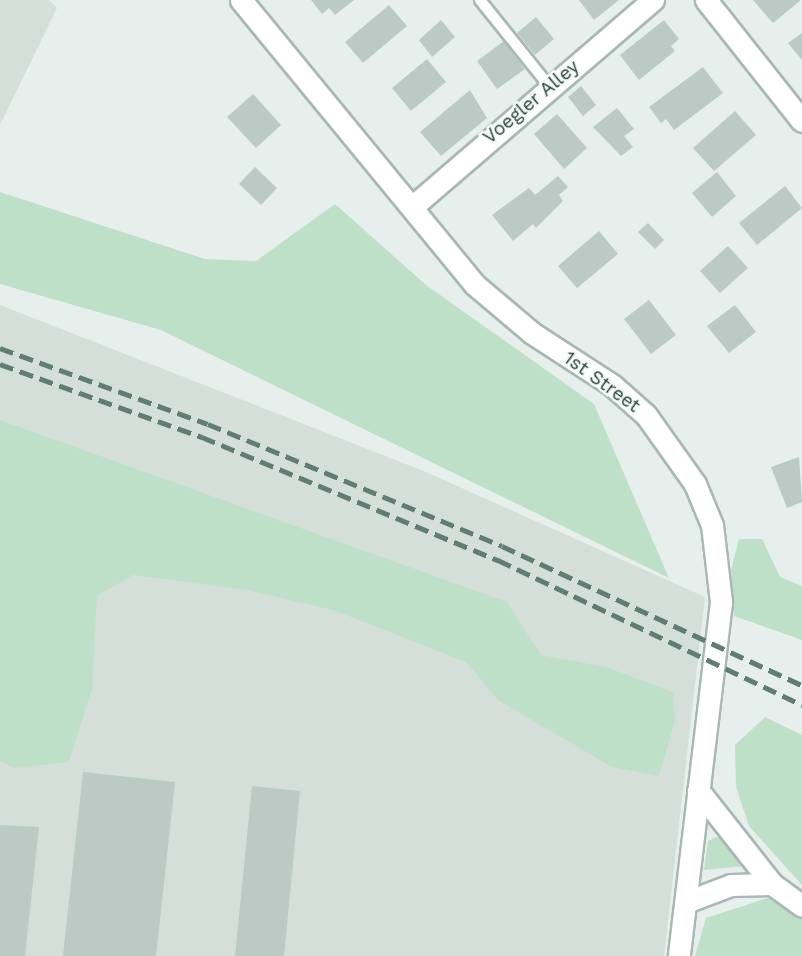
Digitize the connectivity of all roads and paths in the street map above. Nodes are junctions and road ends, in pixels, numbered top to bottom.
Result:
1 (241, 0) edge
2 (480, 0) edge
3 (653, 0) edge
4 (706, 0) edge
5 (550, 87) junction
6 (802, 121) edge
7 (412, 207) junction
8 (698, 790) junction
9 (772, 884) junction
10 (685, 902) junction
11 (802, 906) edge
12 (679, 956) edge

1 - 7 street, 1st Street
2 - 5 lane
3 - 5 street, Voegler Alley
4 - 6 street
5 - 7 street, Voegler Alley
7 - 8 street, 1st Street
8 - 9 street
8 - 10 street, 1st Street
9 - 10 street
9 - 11 street
10 - 12 street, 1st Street

